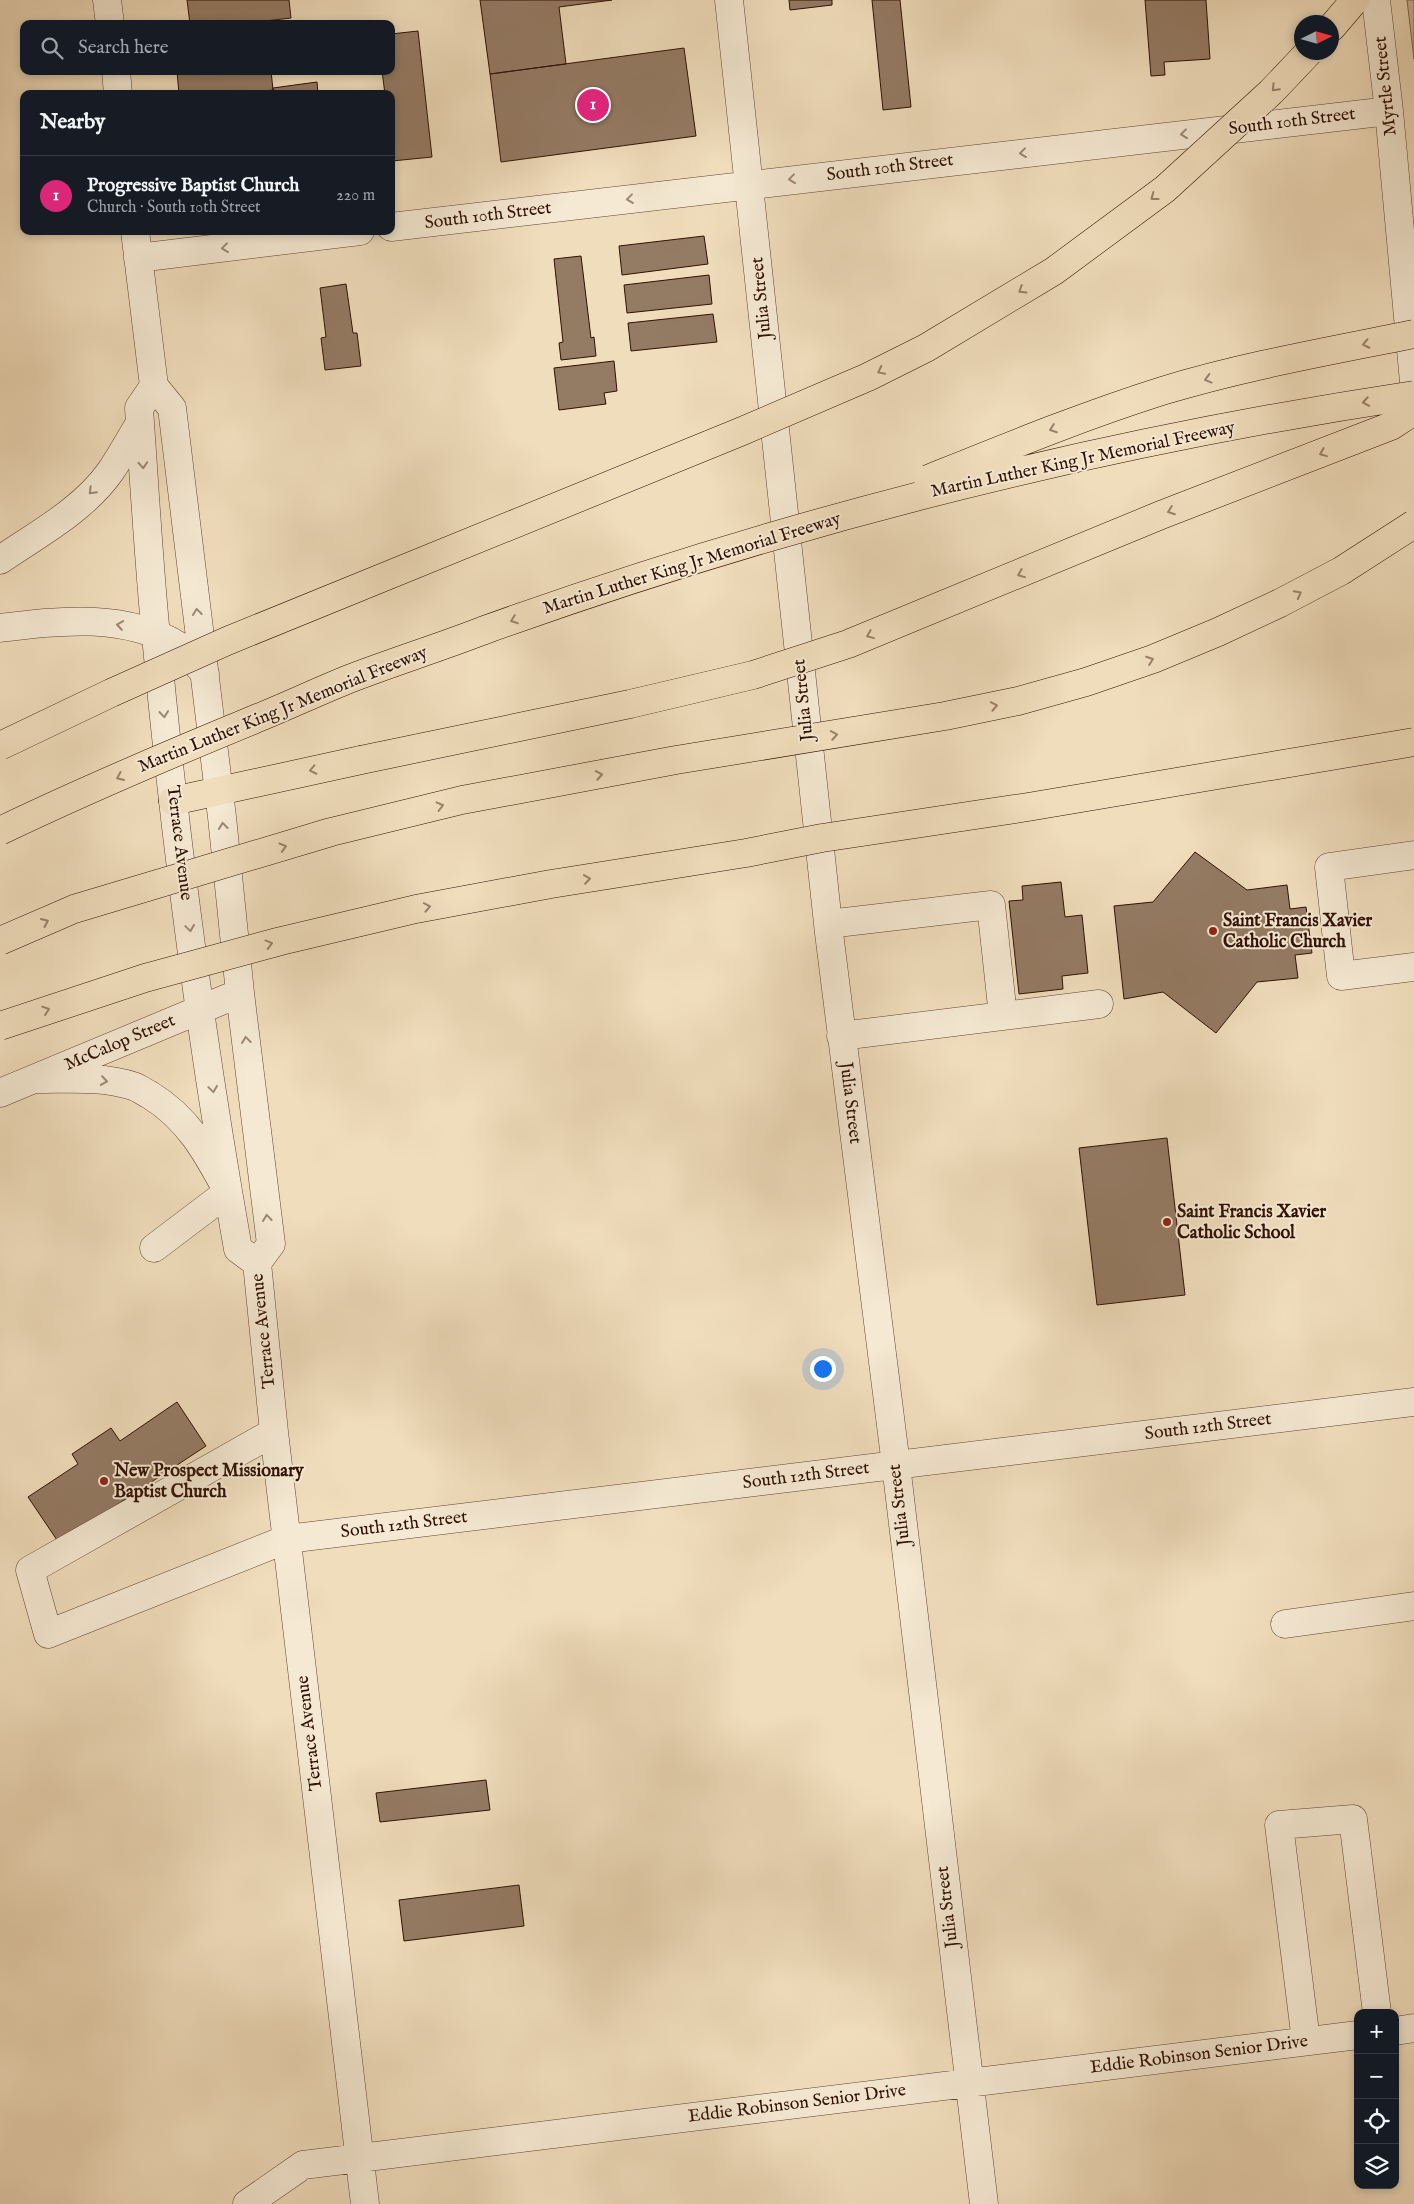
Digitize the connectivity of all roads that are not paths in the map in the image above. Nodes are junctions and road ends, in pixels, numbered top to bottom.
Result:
1 (107, 0) edge
2 (729, 0) edge
3 (1355, 0) edge
4 (1376, 0) edge
5 (1339, 19) edge
6 (110, 20) edge
7 (1301, 60) edge
8 (116, 75) edge
9 (118, 90) edge
10 (1389, 111) junction
11 (750, 184) junction
12 (395, 228) edge
13 (135, 235) edge
14 (327, 235) edge
15 (138, 258) junction
16 (1414, 334) edge
17 (1414, 382) edge
18 (154, 386) junction
19 (1414, 395) edge
20 (1414, 411) edge
21 (140, 423) junction
22 (817, 524) junction
23 (1414, 524) edge
24 (0, 560) edge
25 (0, 628) edge
26 (155, 634) junction
27 (205, 674) junction
28 (1414, 742) edge
29 (0, 746) edge
30 (219, 791) junction
31 (173, 801) junction
32 (0, 831) edge
33 (1414, 855) edge
34 (828, 924) junction
35 (0, 942) edge
36 (1414, 967) edge
37 (240, 993) junction
38 (1099, 1004) dead end
39 (201, 1010) junction
40 (1003, 1016) junction
41 (0, 1026) edge
42 (841, 1036) junction
43 (38, 1078) junction
44 (0, 1093) edge
45 (228, 1192) junction
46 (154, 1248) dead end
47 (257, 1262) junction
48 (1414, 1402) edge
49 (274, 1432) junction
50 (896, 1465) junction
51 (287, 1539) junction
52 (1414, 1606) edge
53 (1285, 1624) dead end
54 (1377, 2009) edge
55 (1414, 2028) edge
56 (1399, 2030) edge
57 (1354, 2036) edge
58 (1306, 2042) junction
59 (969, 2083) junction
60 (360, 2157) junction
61 (247, 2204) edge
62 (364, 2204) edge
63 (984, 2204) edge

1 - 6 street
2 - 11 street, Julia Street
3 - 5 highway
4 - 10 street, Myrtle Street
7 -> 29 highway, bridge
8 - 9 street
10 -> 11 street, South 10th Street
10 - 17 street, Myrtle Street
11 -> 12 street, South 10th Street
11 - 34 street, Julia Street
13 - 15 street
14 -> 15 street
15 - 18 street
16 -> 22 highway, bridge
18 - 21 street, Terrace Avenue
27 -> 18 street, Terrace Avenue
19 -> 22 highway, Martin Luther King Jr Memorial Freeway, bridge
20 -> 30 highway, bridge
21 -> 24 street
21 -> 26 street, Terrace Avenue
22 -> 32 highway, Martin Luther King Jr Memorial Freeway, bridge
35 -> 23 highway, bridge
26 -> 25 street
26 - 27 street
26 -> 31 street, Terrace Avenue
27 - 30 street, Terrace Avenue
41 -> 28 highway, bridge
30 - 31 highway
37 -> 30 street, Terrace Avenue
31 -> 39 street, Terrace Avenue
33 - 36 street
34 - 40 street
34 - 42 street, Julia Street
37 - 39 street, McCalop Street
47 -> 37 street, Terrace Avenue
38 - 40 street
39 - 43 street, McCalop Street
39 -> 45 street, Terrace Avenue
40 - 42 street
42 - 50 street, Julia Street
43 - 44 street, McCalop Street
43 -> 45 street
45 - 46 street
45 - 47 street, Terrace Avenue
47 - 49 street, Terrace Avenue
48 - 50 street, South 12th Street
49 - 51 street, Terrace Avenue
49 - 51 street, South 12th Street
50 - 51 street, South 12th Street
50 - 59 street, Julia Street
51 - 60 street, Terrace Avenue
52 - 53 street
54 - 58 street
55 - 56 street
57 - 58 street, Eddie Robinson Senior Drive
58 - 59 street, Eddie Robinson Senior Drive
59 - 60 street, Eddie Robinson Senior Drive
59 - 63 street, Julia Street
60 - 61 street, Eddie Robinson Senior Drive
60 - 62 street, Terrace Avenue

